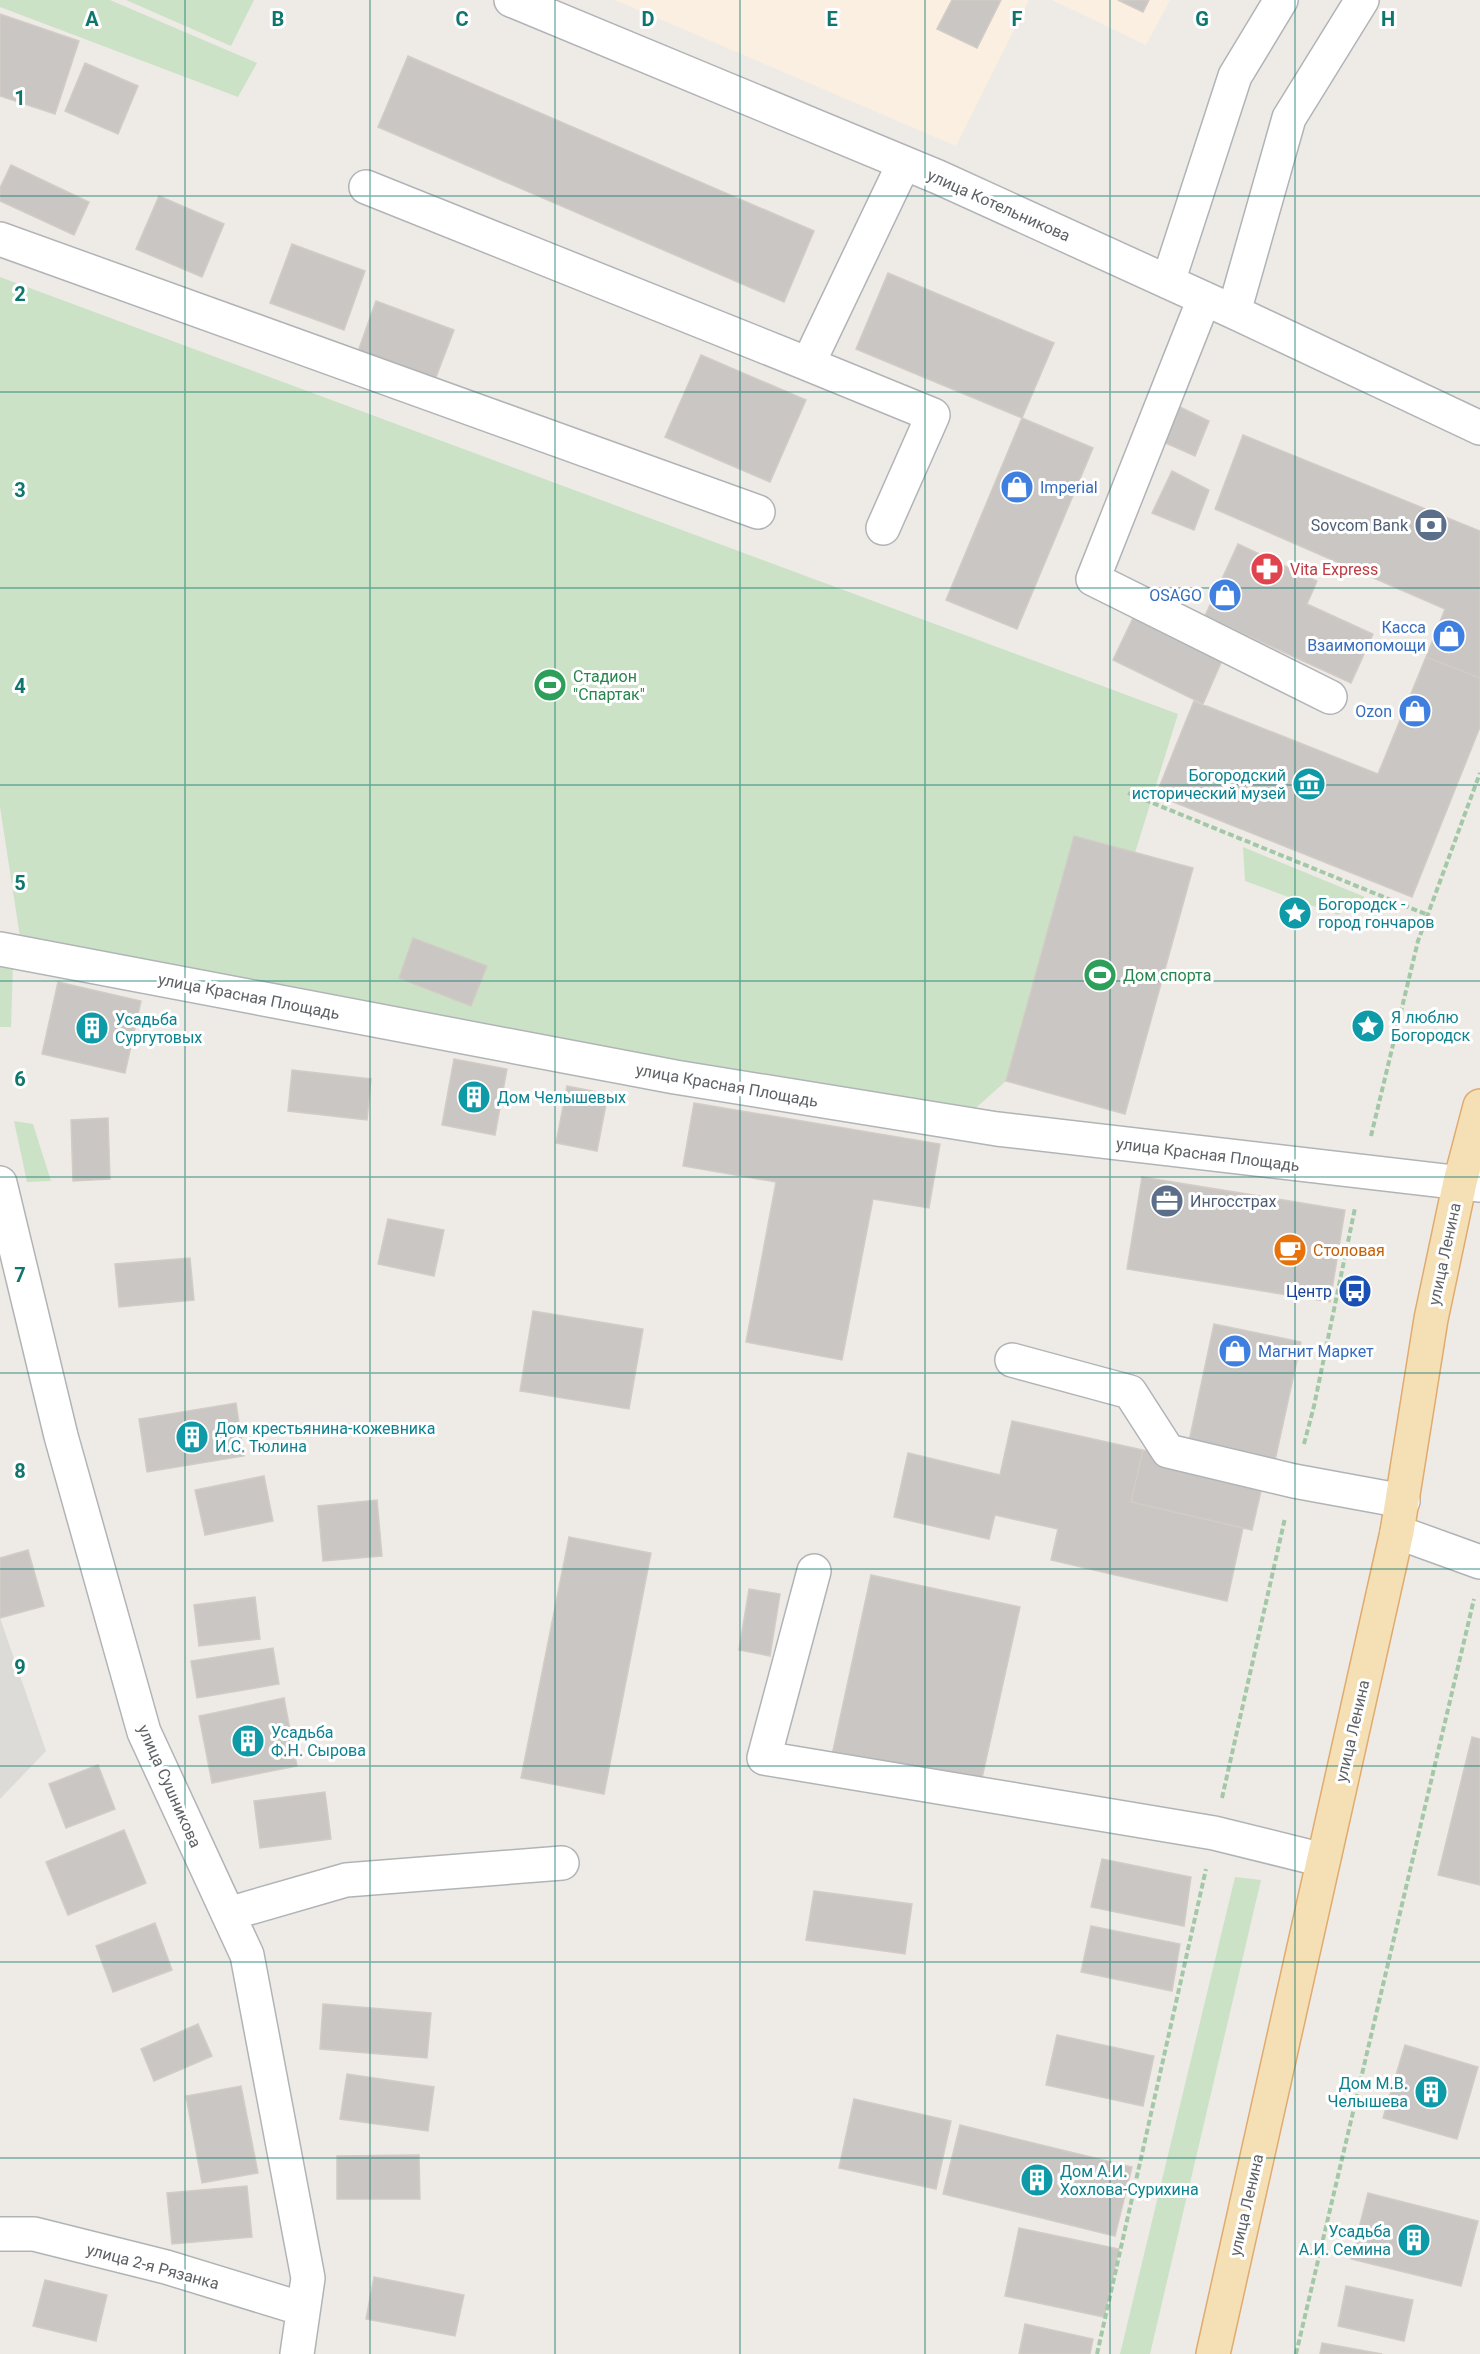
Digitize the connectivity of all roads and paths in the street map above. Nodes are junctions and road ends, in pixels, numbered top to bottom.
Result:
1 (511, 0) edge
2 (1281, 0) edge
3 (1362, 0) edge
4 (904, 163) junction
5 (366, 187) dead end
6 (0, 239) edge
7 (1168, 282) junction
8 (1204, 298) junction
9 (1234, 312) junction
10 (808, 364) junction
11 (1480, 428) edge
12 (758, 512) dead end
13 (883, 528) dead end
14 (1330, 697) dead end
15 (1480, 773) edge
16 (1128, 793) dead end
17 (1428, 915) junction
18 (0, 950) edge
19 (1480, 1106) edge
20 (1362, 1173) junction
21 (0, 1183) edge
22 (1470, 1183) edge
23 (1012, 1360) dead end
24 (1294, 1481) junction
25 (1400, 1517) junction
26 (1480, 1562) edge
27 (814, 1571) dead end
28 (1474, 1596) dead end
29 (1214, 1833) junction
30 (1323, 1860) junction
31 (562, 1863) dead end
32 (228, 1914) junction
33 (0, 2234) edge
34 (303, 2309) junction
35 (297, 2354) edge
36 (1097, 2354) edge
37 (1213, 2354) edge
38 (1296, 2354) edge

1 - 4 street, улица Котельникова
2 - 7 street
3 - 9 street
4 - 7 street, улица Котельникова
4 - 10 street
5 - 10 street
6 - 12 street
7 - 8 street, улица Котельникова
8 - 9 street, улица Котельникова
8 - 14 street
9 - 11 street, улица Котельникова
10 - 13 street
15 - 17 path
16 - 17 path
17 - 20 path
18 - 20 street, улица Красная Площадь
19 - 22 main road, улица Ленина
20 - 22 street, улица Красная Площадь
20 - 24 path
21 - 32 street, улица Сушникова
22 - 25 main road, улица Ленина
23 - 24 street
24 - 25 street
24 - 29 path
25 - 26 street
25 - 30 main road, улица Ленина
27 - 29 street
28 - 38 path
29 - 30 street
29 - 36 path
30 - 37 main road, улица Ленина
31 - 32 street
32 - 34 street, улица Сушникова
33 - 34 street, улица 2-я Рязанка
34 - 35 street, улица Сушникова

